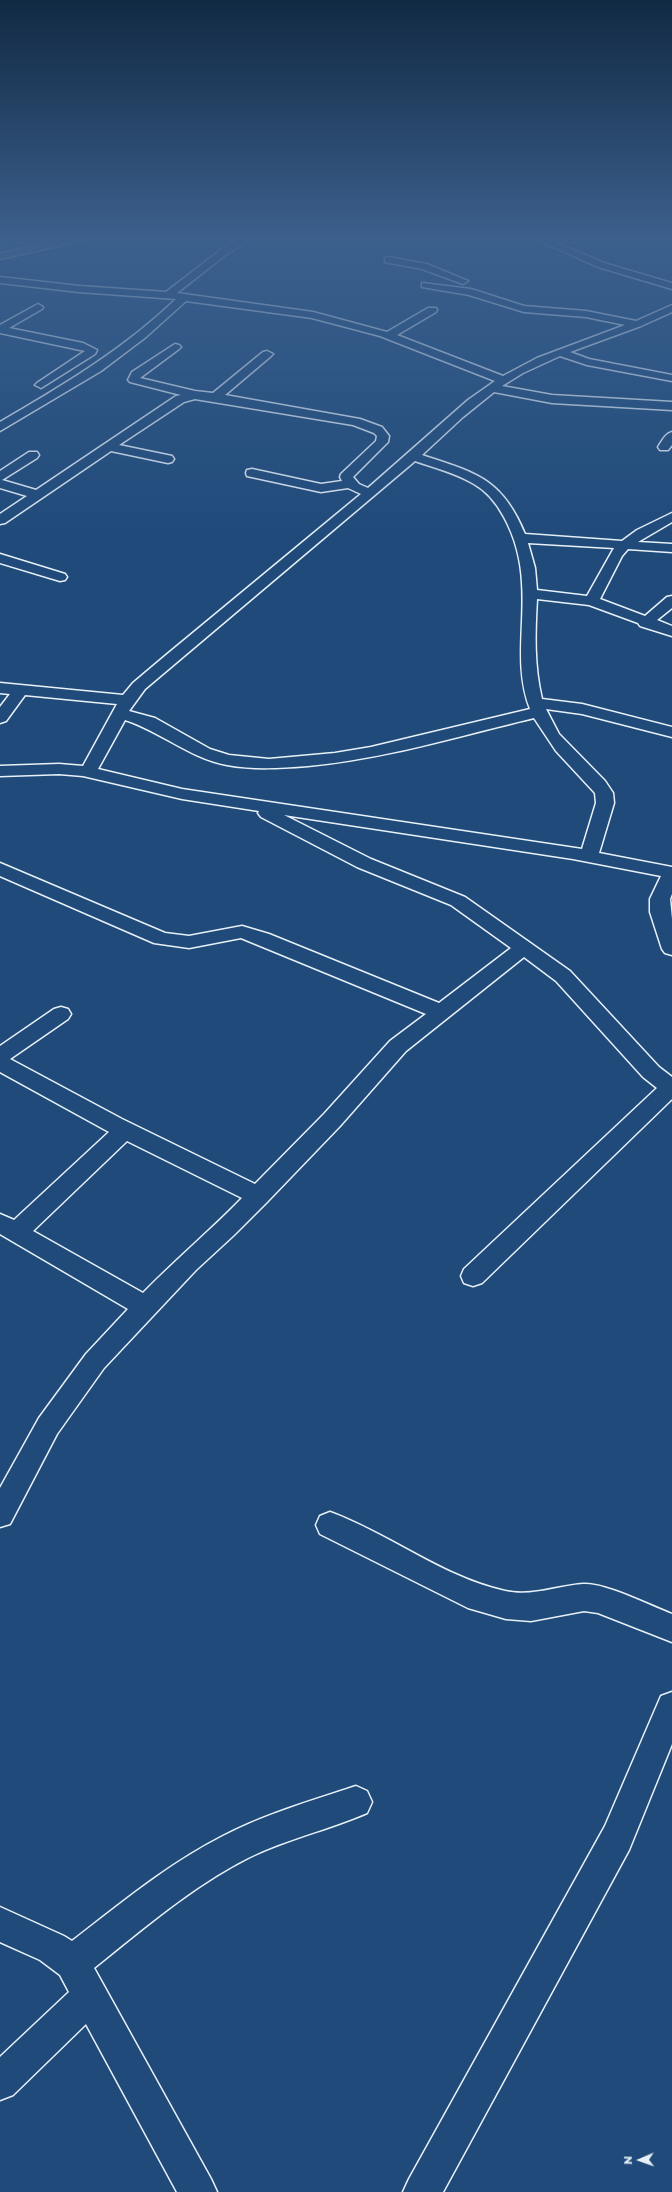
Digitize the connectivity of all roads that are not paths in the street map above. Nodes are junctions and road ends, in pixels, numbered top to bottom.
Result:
1 (48, 339) edge
2 (137, 339) edge
3 (399, 339) edge
4 (597, 339) edge
5 (175, 347) dead end
6 (561, 353) junction
7 (267, 354) dead end
8 (672, 378) edge
9 (504, 380) junction
10 (41, 386) dead end
11 (492, 388) junction
12 (195, 395) junction
13 (216, 397) junction
14 (672, 406) edge
15 (0, 427) edge
16 (672, 436) edge
17 (108, 447) junction
18 (664, 447) dead end
19 (33, 454) dead end
20 (414, 456) junction
21 (168, 459) dead end
22 (252, 473) dead end
23 (0, 477) edge
24 (0, 484) edge
25 (350, 484) junction
26 (370, 493) junction
27 (38, 495) junction
28 (672, 517) edge
29 (0, 520) edge
30 (519, 538) junction
31 (626, 545) junction
32 (672, 548) edge
33 (0, 558) edge
34 (60, 577) dead end
35 (530, 594) junction
36 (672, 600) edge
37 (592, 601) junction
38 (645, 623) junction
39 (672, 631) edge
40 (0, 688) edge
41 (21, 690) junction
42 (123, 706) junction
43 (537, 707) junction
44 (0, 718) edge
45 (672, 732) edge
46 (0, 771) edge
47 (88, 772) junction
48 (252, 805) junction
49 (589, 856) junction
50 (672, 873) edge
51 (4, 875) edge
52 (525, 947) junction
53 (672, 949) edge
54 (441, 1012) junction
55 (61, 1014) dead end
56 (0, 1056) edge
57 (0, 1063) edge
58 (671, 1088) edge
59 (125, 1130) junction
60 (259, 1196) junction
61 (8, 1227) edge
62 (473, 1276) dead end
63 (146, 1307) junction
64 (0, 1515) edge
65 (330, 1525) dead end
66 (672, 1628) edge
67 (672, 1707) edge
68 (356, 1802) dead end
69 (0, 1924) edge
70 (72, 1963) junction
71 (90, 1996) junction
72 (0, 2082) edge
73 (198, 2192) edge
74 (422, 2192) edge

1 - 10 street
2 - 15 street
3 - 9 street
4 - 6 street
5 - 12 street
6 - 8 street
6 - 9 street
7 - 13 street
9 - 11 street
11 - 14 street
11 - 20 street
12 - 13 street
12 - 17 street
13 - 25 street
16 - 18 street
17 - 21 street
17 - 27 street
19 - 23 street
20 - 26 street
20 - 30 street
22 - 25 street
24 - 27 street
25 - 26 street
26 - 42 street
27 - 29 street
28 - 31 street
30 - 31 street
30 - 35 street
31 - 32 street
31 - 37 street
33 - 34 street
35 - 37 street
35 - 43 street
36 - 38 street
37 - 38 street
38 - 39 street
40 - 41 street
41 - 42 street
41 - 44 street
42 - 43 street
42 - 47 street
43 - 45 street
43 - 49 street
46 - 47 street
47 - 48 street
48 - 49 street
48 - 52 street
49 - 50 street
50 - 53 street
51 - 54 street
52 - 54 street
52 - 58 street
54 - 60 street
55 - 56 street
57 - 59 street
58 - 62 street
59 - 60 street
59 - 61 street
60 - 63 street
61 - 63 street
63 - 64 street
65 - 66 street
67 - 74 street
68 - 70 street
69 - 70 street
70 - 71 street
71 - 72 street
71 - 73 street

